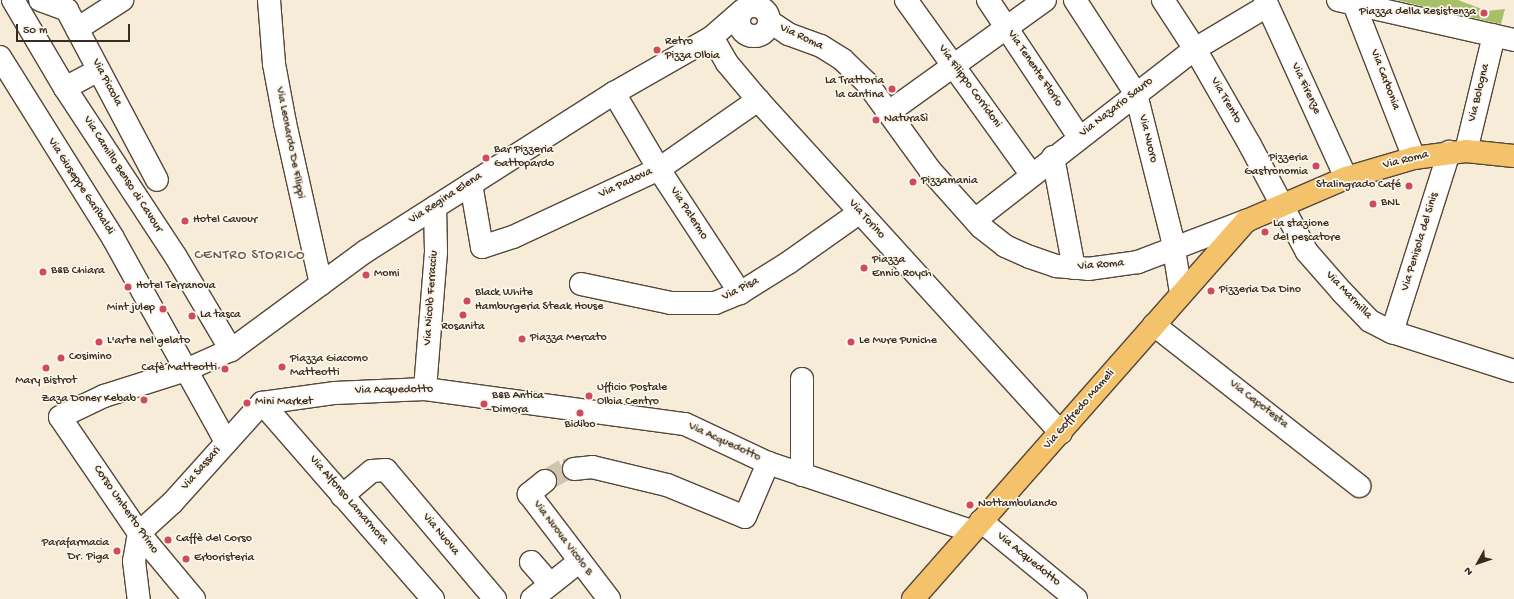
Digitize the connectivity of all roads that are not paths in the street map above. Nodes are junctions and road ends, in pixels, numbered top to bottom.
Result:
1 (13, 0) edge
2 (40, 0) edge
3 (122, 0) edge
4 (269, 0) edge
5 (906, 0) edge
6 (988, 0) edge
7 (1045, 0) edge
8 (1075, 0) edge
9 (1163, 0) edge
10 (1346, 2) edge
11 (1266, 3) edge
12 (762, 9) edge
13 (1007, 28) junction
14 (77, 29) junction
15 (712, 37) junction
16 (1504, 38) edge
17 (1195, 49) junction
18 (0, 57) edge
19 (954, 65) junction
20 (99, 70) junction
21 (65, 88) junction
22 (614, 93) junction
23 (1136, 94) junction
24 (758, 100) junction
25 (889, 112) junction
26 (1080, 137) junction
27 (1457, 152) junction
28 (142, 156) junction
29 (1514, 156) edge
30 (1053, 157) junction
31 (1414, 158) junction
32 (119, 169) junction
33 (658, 169) junction
34 (1031, 174) junction
35 (1346, 178) junction
36 (157, 180) dead end
37 (471, 184) junction
38 (1281, 205) junction
39 (435, 207) junction
40 (859, 213) junction
41 (975, 220) junction
42 (1246, 221) junction
43 (1174, 249) junction
44 (1074, 268) junction
45 (321, 284) junction
46 (581, 284) dead end
47 (740, 293) junction
48 (1181, 293) junction
49 (1154, 325) junction
50 (1392, 332) junction
51 (231, 350) junction
52 (186, 370) junction
53 (1514, 371) edge
54 (802, 379) dead end
55 (425, 389) junction
56 (262, 403) junction
57 (60, 417) joint
58 (1061, 433) junction
59 (226, 442) junction
60 (768, 463) junction
61 (574, 469) tunnel mouth
62 (802, 475) junction
63 (545, 481) tunnel mouth
64 (1359, 486) dead end
65 (342, 496) junction
66 (976, 526) junction
67 (139, 533) junction
68 (531, 562) dead end
69 (571, 568) dead end
70 (550, 584) junction
71 (139, 599) edge
72 (194, 599) edge
73 (433, 599) edge
74 (495, 599) edge
75 (532, 599) edge
76 (609, 599) edge
77 (913, 599) edge
78 (1076, 599) edge

1 - 21 street, Via Camillo Benso di Cavour
2 - 14 street, Via Piccola
3 - 14 street
4 - 45 street, Via Leonardo De Filippi
5 - 19 street, Via Filippo Corridoni
6 - 13 street, Via Tenente Florio
7 - 13 street
8 - 23 street, Via Nuoro
9 - 17 street, Via Trento
10 - 16 street
10 - 31 street, Via Carbonia
11 - 17 street, Via Nazario Sauro
11 - 35 street, Via Firenze
12 - 15 street, Via Regina Elena
12 - 15 street, Via Regina Elena
12 - 25 street, Via Roma
13 - 19 street
13 - 26 street, Via Tenente Florio
14 - 20 street, Via Piccola
15 - 22 street, Via Regina Elena
15 - 24 street, Via Torino
16 - 27 street, Via Bologna
17 - 23 street, Via Nazario Sauro
17 - 38 street, Via Trento
18 - 52 street, Via Giuseppe Garibaldi
19 - 25 street
19 - 34 street, Via Filippo Corridoni
20 - 21 street
20 - 28 street, Via Piccola
21 - 32 street, Via Camillo Benso di Cavour
22 - 33 street, Via Palermo
22 - 37 street, Via Regina Elena
23 - 26 street, Via Nazario Sauro
23 - 43 street, Via Nuoro
24 - 33 street, Via Padova
24 - 40 street, Via Torino
25 - 41 street, Via Roma
26 - 30 street, Via Nazario Sauro
27 - 29 main road, Via Roma
27 - 31 main road, Via Roma
27 - 50 street, Via Penisola del Sinis
28 - 32 street
28 - 36 street, Via Piccola
30 - 34 street, Via Nazario Sauro
30 - 44 street
31 - 35 main road, Via Roma
32 - 51 street, Via Camillo Benso di Cavour
33 - 37 street, Via Padova
33 - 47 street, Via Palermo
34 - 41 street, Via Nazario Sauro
35 - 38 main road, Via Roma
37 - 39 street, Via Regina Elena
38 - 42 main road, Via Roma
38 - 50 street, Via Marmilla
39 - 45 street, Via Regina Elena
39 - 55 street, Via Nicolò Ferracciu
40 - 47 street, Via Pisa
40 - 58 street, Via Torino
41 - 44 street, Via Roma
42 - 43 street, Via Roma
42 - 48 main road, Via Goffredo Mameli
43 - 44 street, Via Roma
43 - 48 street, Via Nuoro
45 - 51 street, Via Regina Elena
46 - 47 street, Via Pisa
48 - 49 main road, Via Goffredo Mameli
49 - 58 main road, Via Goffredo Mameli
49 - 64 street, Via Capotesta
50 - 53 street, Via Marmilla
51 - 52 street, Via Regina Elena
52 - 57 street, Via Regina Elena
52 - 59 street, Via Giuseppe Garibaldi
54 - 62 street
55 - 56 street, Via Acquedotto
55 - 60 street, Via Acquedotto
56 - 59 street, Via Sassari
56 - 65 street, Via Alfonso Lamarmora
57 - 67 street, Corso Umberto Primo
58 - 66 main road, Via Goffredo Mameli
59 - 67 street, Via Sassari
60 - 61 street
60 - 62 street, Via Acquedotto
62 - 66 street, Via Acquedotto
63 - 76 street, Via Nuova Vicolo B
65 - 73 street, Via Alfonso Lamarmora
65 - 74 street, Via Nuova
66 - 77 main road, Via Goffredo Mameli
66 - 78 street, Via Acquedotto
67 - 71 street
67 - 72 street, Corso Umberto Primo
68 - 70 street
69 - 70 street
70 - 75 street

